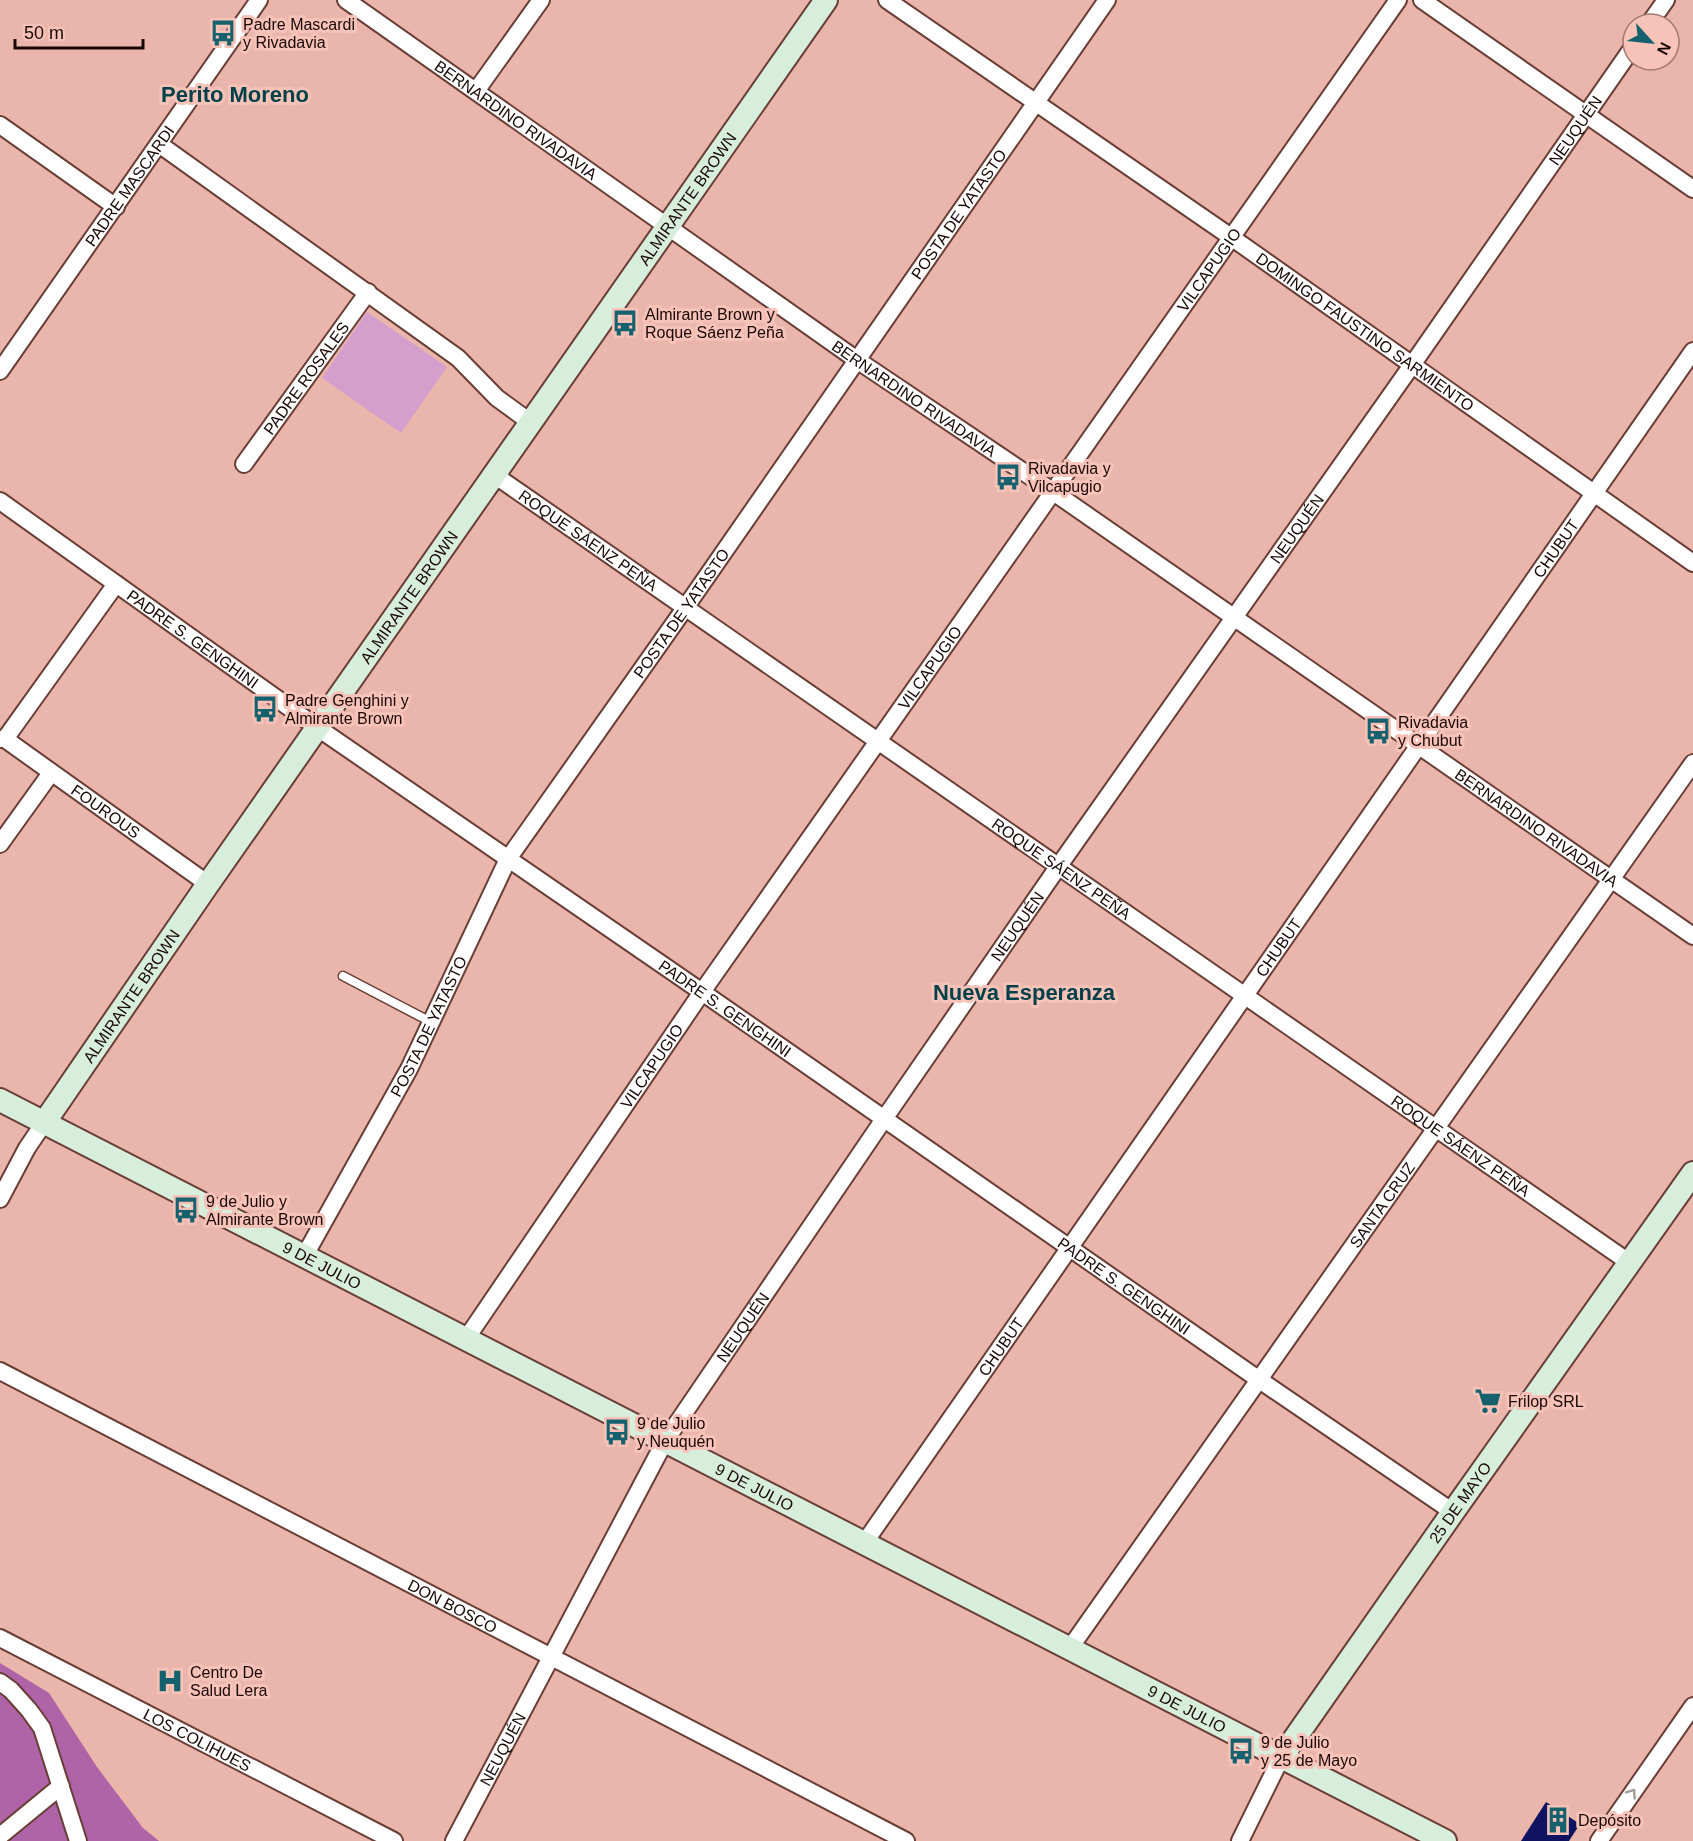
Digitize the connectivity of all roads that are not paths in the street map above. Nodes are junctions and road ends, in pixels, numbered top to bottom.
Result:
1 (259, 0) edge
2 (346, 0) edge
3 (541, 0) edge
4 (826, 0) edge
5 (887, 0) edge
6 (1107, 0) edge
7 (1398, 0) edge
8 (1422, 0) edge
9 (1621, 63) edge
10 (476, 91) junction
11 (1036, 102) junction
12 (1586, 113) junction
13 (0, 125) edge
14 (159, 144) junction
15 (1693, 189) edge
16 (116, 207) junction
17 (668, 226) junction
18 (1231, 237) junction
19 (368, 292) junction
20 (1693, 351) edge
21 (857, 360) junction
22 (1412, 365) junction
23 (0, 371) edge
24 (530, 422) junction
25 (244, 464) dead end
26 (493, 474) junction
27 (1052, 491) junction
28 (1593, 493) junction
29 (0, 501) edge
30 (1693, 563) edge
31 (116, 584) junction
32 (685, 608) junction
33 (1234, 617) junction
34 (318, 728) junction
35 (2, 739) edge
36 (878, 741) junction
37 (1418, 745) junction
38 (1693, 764) edge
39 (51, 772) junction
40 (0, 844) edge
41 (508, 859) junction
42 (1058, 867) junction
43 (1612, 879) junction
44 (208, 884) junction
45 (1693, 936) edge
46 (343, 976) dead end
47 (702, 992) junction
48 (1244, 996) junction
49 (431, 1022) junction
50 (0, 1100) edge
51 (884, 1119) junction
52 (44, 1123) junction
53 (1435, 1128) junction
54 (1693, 1173) edge
55 (0, 1199) edge
56 (1070, 1247) junction
57 (305, 1255) junction
58 (1630, 1263) junction
59 (466, 1339) junction
60 (0, 1371) edge
61 (1258, 1379) junction
62 (665, 1441) junction
63 (1453, 1512) junction
64 (865, 1542) junction
65 (0, 1638) edge
66 (1070, 1648) junction
67 (551, 1657) junction
68 (0, 1682) edge
69 (1693, 1706) edge
70 (1281, 1758) junction
71 (61, 1786) junction
72 (0, 1836) edge
73 (78, 1841) edge
74 (394, 1841) edge
75 (454, 1841) edge
76 (906, 1841) edge
77 (1240, 1841) edge
78 (1445, 1841) edge
79 (1599, 1841) edge

1 - 14 street, PADRE MASCARDI
2 - 10 street, BERNARDINO RIVADAVIA
3 - 10 street
4 - 17 street, ALMIRANTE BROWN
5 - 11 street, DOMINGO FAUSTINO SARMIENTO
6 - 11 street, POSTA DE YATASTO
7 - 18 street, VILCAPUGIO
8 - 12 street
9 - 12 street, NEUQUÉN
10 - 17 street, BERNARDINO RIVADAVIA
11 - 18 street, DOMINGO FAUSTINO SARMIENTO
11 - 21 street, POSTA DE YATASTO
12 - 15 street
12 - 22 street, NEUQUÉN
13 - 16 street
14 - 16 street, PADRE MASCARDI
14 - 19 street
16 - 23 street, PADRE MASCARDI
17 - 21 street, BERNARDINO RIVADAVIA
17 - 24 street, ALMIRANTE BROWN
18 - 22 street, DOMINGO FAUSTINO SARMIENTO
18 - 27 street, VILCAPUGIO
19 - 24 street
19 - 25 street, PADRE ROSALES
20 - 28 street, CHUBUT
21 - 27 street, BERNARDINO RIVADAVIA
21 - 32 street, POSTA DE YATASTO
22 - 28 street, DOMINGO FAUSTINO SARMIENTO
22 - 33 street, NEUQUÉN
24 - 26 street, ALMIRANTE BROWN
26 - 32 street, ROQUE SÁENZ PEÑA
26 - 34 street, ALMIRANTE BROWN
27 - 33 street, BERNARDINO RIVADAVIA
27 - 36 street, VILCAPUGIO
28 - 30 street, DOMINGO FAUSTINO SARMIENTO
28 - 37 street, CHUBUT
29 - 31 street, PADRE S. GENGHINI
31 - 34 street, PADRE S. GENGHINI
31 - 35 street
32 - 36 street, ROQUE SÁENZ PEÑA
32 - 41 street, POSTA DE YATASTO
33 - 37 street, BERNARDINO RIVADAVIA
33 - 42 street, NEUQUÉN
34 - 41 street, PADRE S. GENGHINI
34 - 44 street, ALMIRANTE BROWN
35 - 39 street, FOUROUS
36 - 42 street, ROQUE SÁENZ PEÑA
36 - 47 street, VILCAPUGIO
37 - 43 street, BERNARDINO RIVADAVIA
37 - 48 street, CHUBUT
38 - 43 street, SANTA CRUZ
39 - 40 street
39 - 44 street, FOUROUS
41 - 47 street, PADRE S. GENGHINI
41 - 49 street, POSTA DE YATASTO
42 - 48 street, ROQUE SÁENZ PEÑA
42 - 51 street, NEUQUÉN
43 - 45 street, BERNARDINO RIVADAVIA
43 - 53 street, SANTA CRUZ
44 - 52 street, ALMIRANTE BROWN
46 - 49 lane
47 - 51 street, PADRE S. GENGHINI
47 - 59 street, VILCAPUGIO
48 - 53 street, ROQUE SÁENZ PEÑA
48 - 56 street, CHUBUT
49 - 57 street, POSTA DE YATASTO
50 - 52 street, 9 DE JULIO
51 - 56 street, PADRE S. GENGHINI
51 - 62 street, NEUQUÉN
52 - 55 street, ALMIRANTE BROWN
52 - 57 street, 9 DE JULIO
53 - 58 street, ROQUE SÁENZ PEÑA
53 - 61 street, SANTA CRUZ
54 - 58 street, 25 DE MAYO
56 - 61 street, PADRE S. GENGHINI
56 - 64 street, CHUBUT
57 - 59 street, 9 DE JULIO
58 - 63 street, 25 DE MAYO
59 - 62 street, 9 DE JULIO
60 - 67 street, DON BOSCO
61 - 63 street, PADRE S. GENGHINI
61 - 66 street, SANTA CRUZ
62 - 64 street, 9 DE JULIO
62 - 67 street, NEUQUÉN
63 - 70 street, 25 DE MAYO
64 - 66 street, 9 DE JULIO
65 - 74 street, LOS COLIHUES
66 - 70 street, 9 DE JULIO
67 - 75 street, NEUQUÉN
67 - 76 street, DON BOSCO
68 - 71 street
79 -> 69 street
70 - 77 street, 25 DE MAYO
70 - 78 street, 9 DE JULIO
71 - 72 street
71 - 73 street

